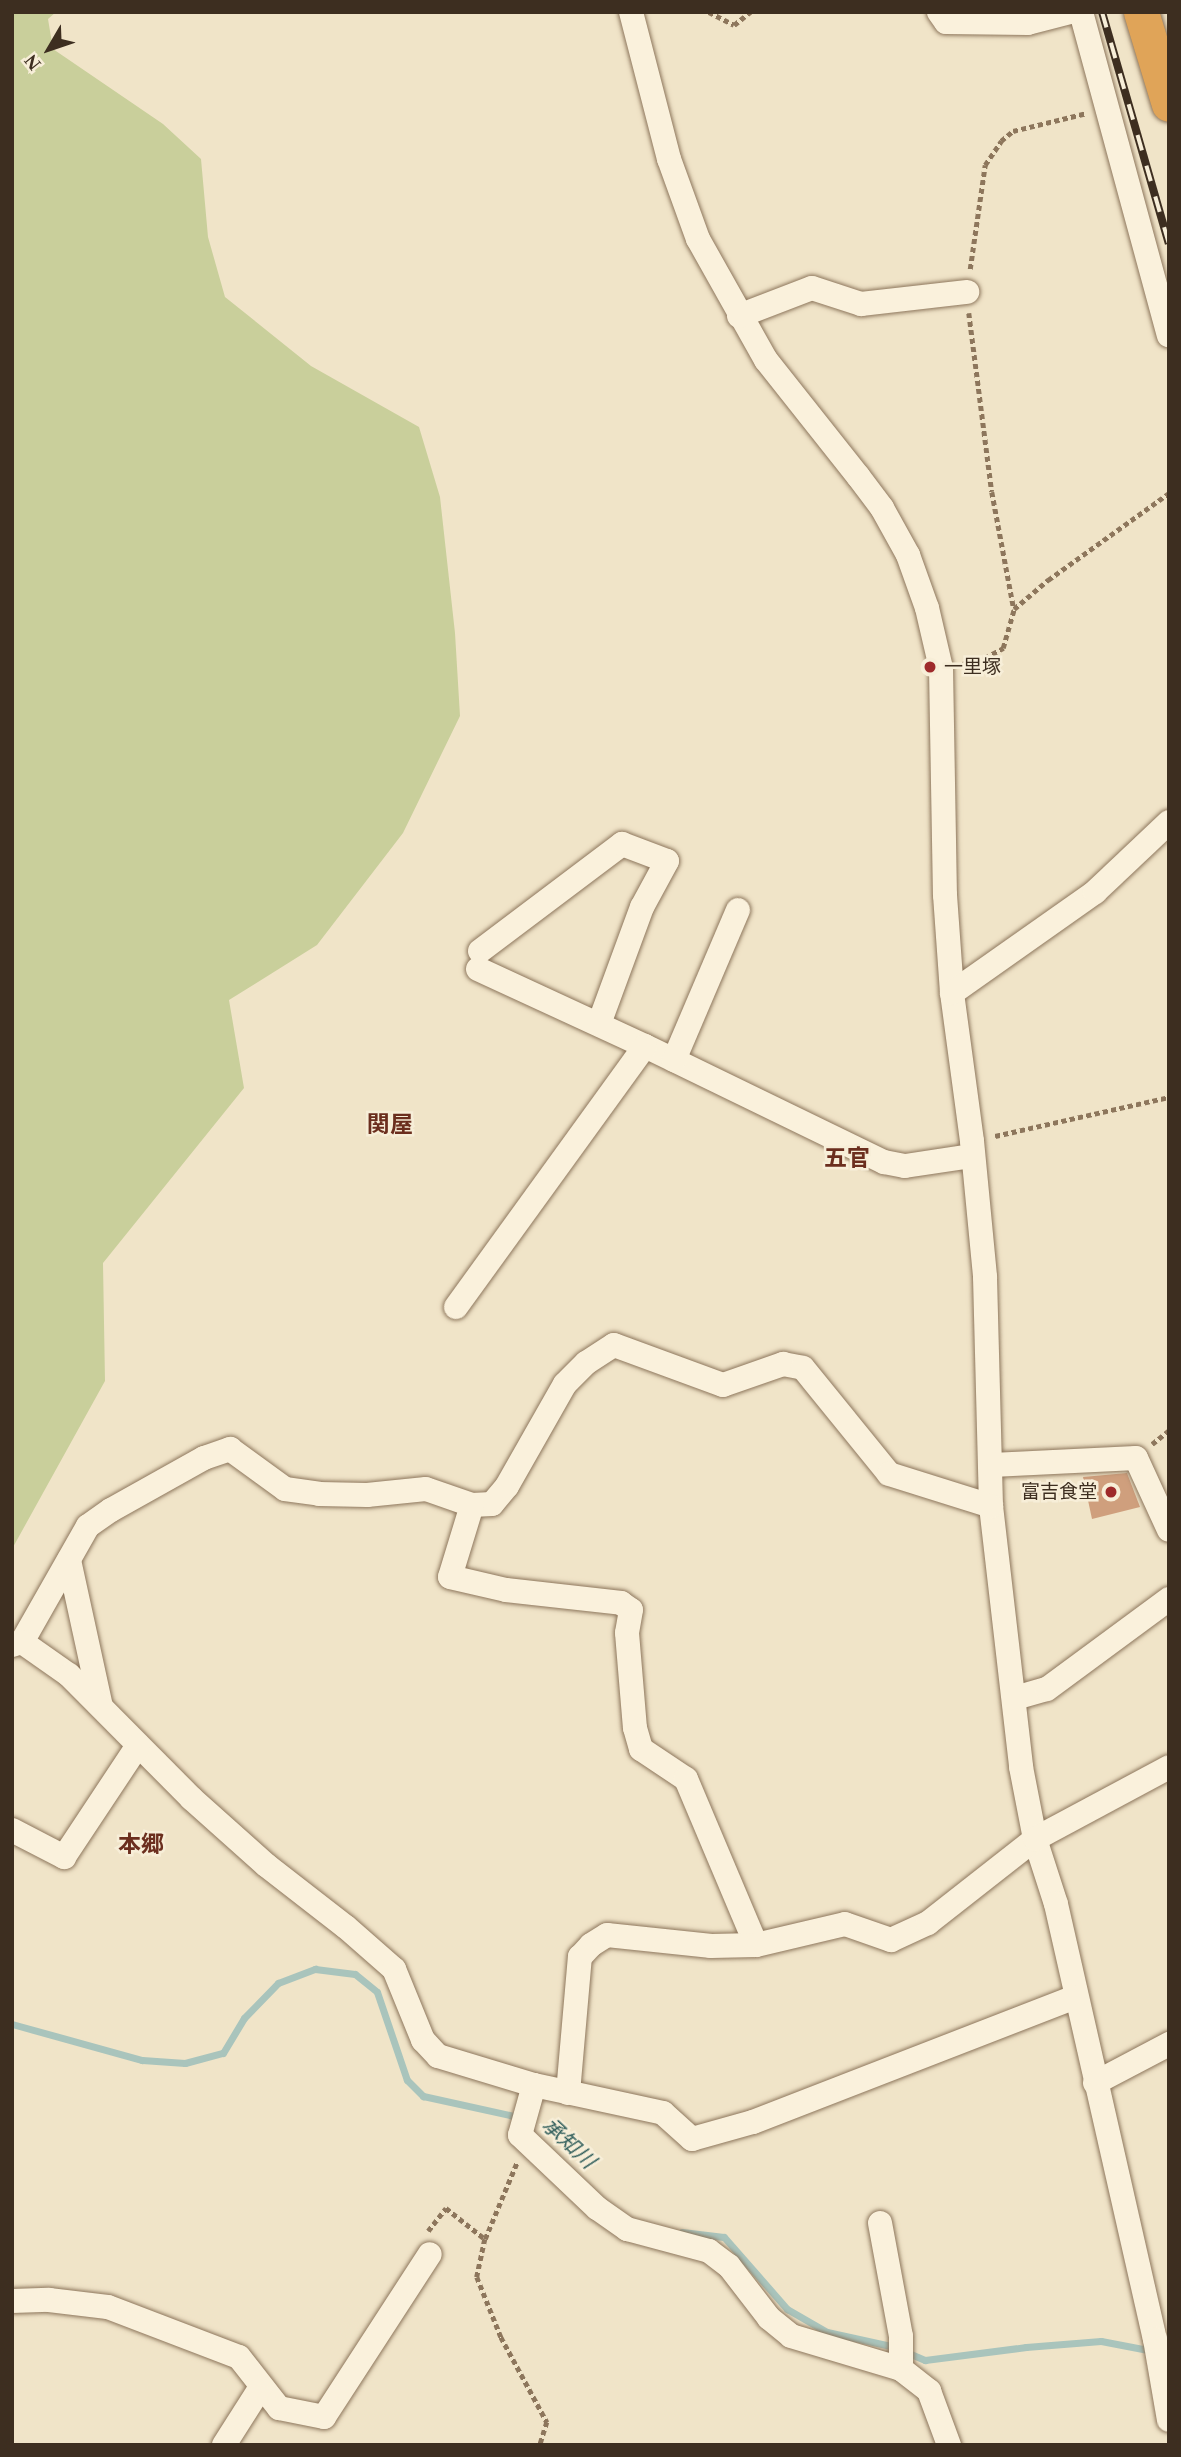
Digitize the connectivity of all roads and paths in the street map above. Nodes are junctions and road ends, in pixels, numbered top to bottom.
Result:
1 (631, 12) edge
2 (709, 12) edge
3 (750, 12) edge
4 (939, 12) edge
5 (1070, 12) edge
6 (1081, 12) edge
7 (1141, 12) edge
8 (1169, 104) edge
9 (1108, 107) junction
10 (967, 292) junction
11 (740, 316) junction
12 (1169, 335) edge
13 (1169, 493) edge
14 (1014, 609) junction
15 (941, 668) junction
16 (1169, 822) edge
17 (738, 910) dead end
18 (952, 993) junction
19 (599, 1024) junction
20 (645, 1046) junction
21 (674, 1060) junction
22 (1169, 1097) edge
23 (972, 1149) junction
24 (456, 1307) dead end
25 (992, 1465) junction
26 (472, 1505) junction
27 (991, 1506) junction
28 (1169, 1530) edge
29 (69, 1560) junction
30 (1169, 1600) edge
31 (17, 1643) edge
32 (1015, 1698) junction
33 (101, 1707) junction
34 (138, 1745) junction
35 (1169, 1767) edge
36 (12, 1829) edge
37 (1035, 1839) junction
38 (755, 1945) junction
39 (1075, 1997) junction
40 (1169, 2045) edge
41 (1095, 2083) junction
42 (534, 2085) junction
43 (568, 2093) junction
44 (524, 2127) junction
45 (880, 2223) dead end
46 (485, 2239) junction
47 (430, 2254) joint
48 (12, 2301) edge
49 (901, 2354) junction
50 (261, 2387) junction
51 (1169, 2420) edge
52 (224, 2445) edge
53 (540, 2445) edge
54 (949, 2445) edge

1 - 11 street
2 - 3 path
4 - 5 street
6 - 9 street
7 - 8 highway
9 - 10 path
9 - 12 street
10 - 11 street
10 - 14 path
11 - 15 street
13 - 14 path
14 - 15 path
15 - 18 street
16 - 18 street
17 - 21 street
18 - 23 street
19 - 19 street
19 - 20 street
20 - 21 street
20 - 24 street
21 - 23 street
22 - 23 path
23 - 25 street
25 - 27 street
25 - 28 street
26 - 27 street
26 - 29 street
26 - 38 street
27 - 32 street
29 - 31 street
29 - 33 street
30 - 32 street
31 - 33 street
32 - 37 street
33 - 34 street
34 - 36 street
34 - 42 street
35 - 37 street
37 - 38 street
37 - 39 street
38 - 43 street
39 - 41 street
39 - 43 street
40 - 41 street
41 - 51 street
42 - 43 street
42 - 44 street
44 - 46 path
44 - 49 street
45 - 49 street
46 - 47 path
46 - 53 path
47 - 50 street
48 - 50 street
49 - 54 street
50 - 52 street

